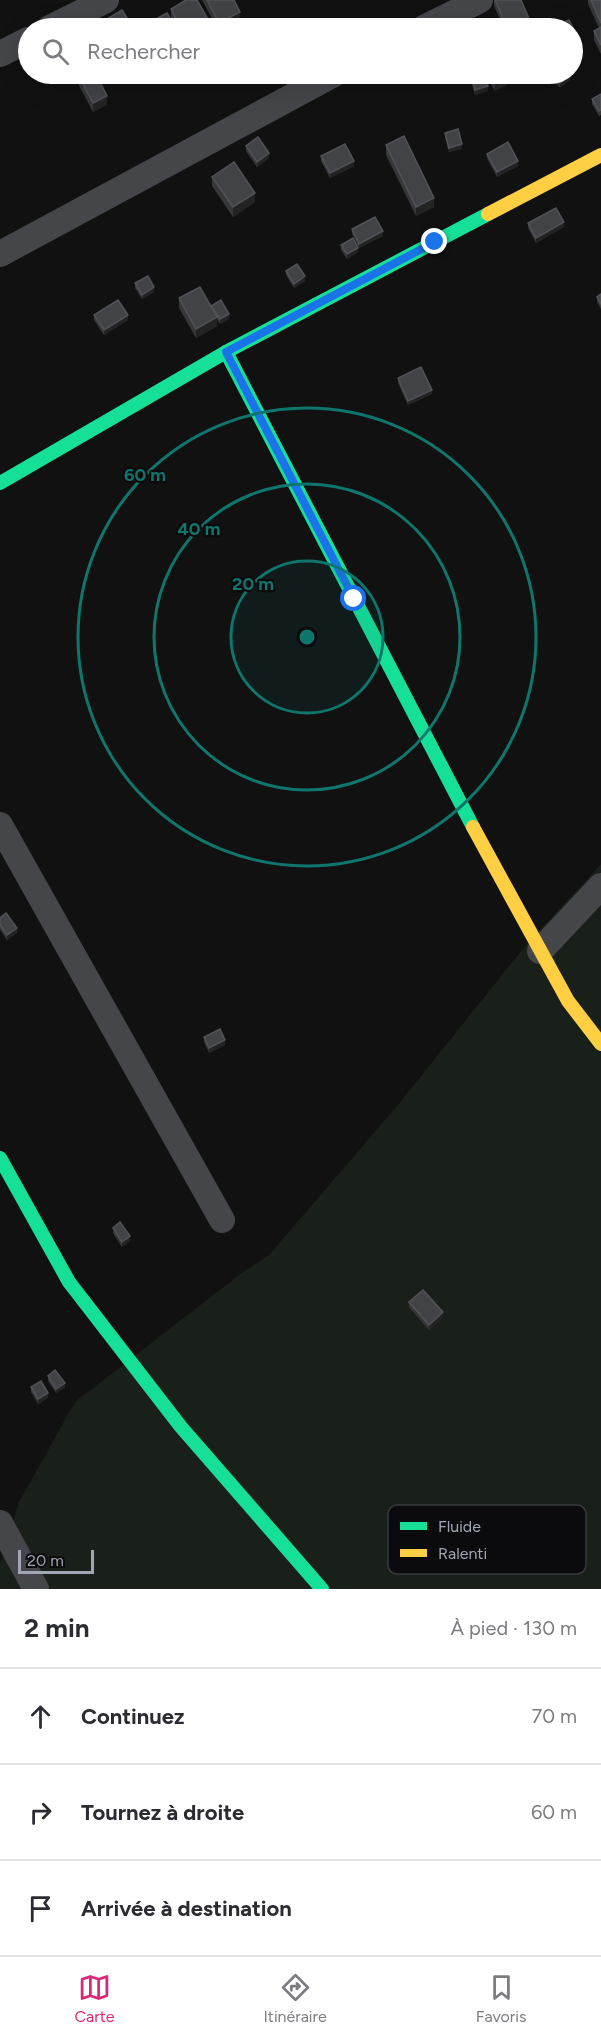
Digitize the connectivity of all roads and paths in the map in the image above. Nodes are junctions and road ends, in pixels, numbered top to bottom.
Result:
1 (106, 0) edge
2 (480, 0) edge
3 (70, 18) edge
4 (444, 18) edge
5 (18, 45) edge
6 (0, 54) edge
7 (315, 84) edge
8 (601, 155) edge
9 (0, 254) edge
10 (226, 352) junction
11 (0, 483) edge
12 (0, 825) edge
13 (601, 886) edge
14 (540, 951) junction
15 (601, 1044) edge
16 (0, 1158) edge
17 (222, 1220) dead end
18 (0, 1523) edge
19 (36, 1589) edge
20 (322, 1589) edge

1 - 3 street
2 - 4 street
5 - 6 street
7 - 9 street
8 - 10 street
10 - 11 street
10 - 14 street
12 - 17 street
13 - 14 street
14 - 15 street
16 - 20 street
18 - 19 street

